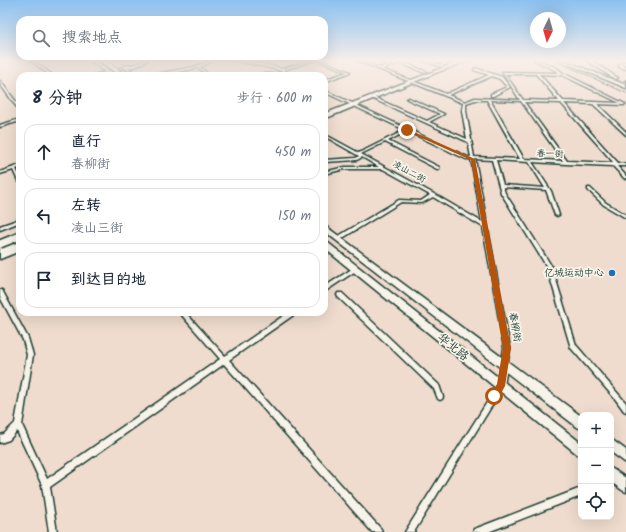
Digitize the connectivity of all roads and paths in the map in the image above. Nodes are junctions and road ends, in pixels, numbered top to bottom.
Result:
1 (2, 85) edge
2 (400, 85) edge
3 (401, 85) edge
4 (420, 85) edge
5 (469, 85) edge
6 (507, 85) edge
7 (511, 85) edge
8 (547, 85) edge
9 (585, 85) edge
10 (328, 92) edge
11 (447, 95) junction
12 (492, 95) dead end
13 (372, 98) junction
14 (408, 99) dead end
15 (488, 99) junction
16 (522, 101) junction
17 (562, 102) junction
18 (465, 103) junction
19 (594, 103) junction
20 (16, 104) edge
21 (352, 104) junction
22 (625, 105) edge
23 (328, 114) edge
24 (16, 121) edge
25 (427, 122) junction
26 (0, 126) edge
27 (407, 130) junction
28 (626, 134) edge
29 (328, 137) edge
30 (385, 141) junction
31 (469, 141) junction
32 (360, 155) junction
33 (473, 159) junction
34 (494, 160) junction
35 (328, 161) edge
36 (523, 161) junction
37 (530, 161) junction
38 (566, 163) junction
39 (615, 164) junction
40 (626, 165) edge
41 (14, 168) joint
42 (385, 168) junction
43 (438, 168) dead end
44 (16, 172) edge
45 (328, 172) edge
46 (0, 173) edge
47 (626, 178) edge
48 (501, 186) junction
49 (548, 189) junction
50 (589, 189) dead end
51 (433, 195) junction
52 (557, 215) dead end
53 (626, 217) edge
54 (16, 222) edge
55 (485, 226) junction
56 (0, 228) edge
57 (328, 230) edge
58 (339, 238) junction
59 (16, 241) edge
60 (16, 241) edge
61 (16, 243) edge
62 (0, 246) edge
63 (328, 247) edge
64 (0, 256) edge
65 (355, 268) junction
66 (328, 287) edge
67 (0, 292) edge
68 (340, 296) dead end
69 (186, 316) edge
70 (287, 316) edge
71 (224, 360) junction
72 (505, 364) junction
73 (501, 386) junction
74 (440, 397) dead end
75 (626, 409) edge
76 (578, 420) edge
77 (18, 425) junction
78 (0, 439) edge
79 (614, 447) edge
80 (578, 448) edge
81 (626, 457) edge
82 (46, 485) junction
83 (578, 493) edge
84 (53, 532) edge
85 (378, 532) edge
86 (408, 532) edge
87 (477, 532) edge

1 - 20 street
2 - 21 main road
3 - 13 main road
4 - 11 street
5 - 11 street
6 - 12 street
7 - 16 street
8 - 17 street
9 - 22 street
10 - 21 street, 春一街
11 - 18 street
13 - 21 main road
13 - 25 street
14 - 25 street
15 - 16 street
15 - 18 street
15 - 36 street
16 - 17 street
16 - 38 street
17 - 19 street
17 - 39 street
18 - 31 street, 春柳街
19 - 22 street
19 - 28 street
21 - 23 main road
21 - 27 street, 春一街
24 - 26 street
25 - 31 street
27 - 30 street
27 - 33 street, 春一街
29 - 32 street, 凌山二街
30 - 32 street
30 - 43 street
31 - 33 street, 春柳街
32 - 35 street
32 - 42 street, 凌山二街
33 - 34 street, 春一街
33 - 55 street, 春柳街
34 - 36 street, 春一街
34 - 48 street
36 - 37 street, 春一街
37 - 38 street, 春一街
37 - 49 street
38 - 39 street, 春一街
39 - 40 street, 春一街
39 - 47 street
41 - 44 street
41 - 46 street
42 - 45 street
42 - 51 street, 凌山二街
48 - 49 street
48 - 75 street
49 - 52 street
50 - 53 street
51 - 55 street, 凌山二街
51 - 58 street
54 - 56 street
55 - 72 street, 春柳街
57 - 58 main road, 华北路
58 - 72 main road, 华北路
59 - 62 main road
60 - 62 main road
61 - 64 main road
63 - 65 main road, 华北路
65 - 66 street
65 - 73 main road, 华北路
67 - 77 street
68 - 74 street
69 - 71 street
70 - 71 street
71 - 82 street
71 - 85 street
72 - 73 street, 春柳街
72 - 76 main road, 华北路
73 - 80 main road, 华北路
73 - 86 street, 春柳街
77 - 78 street
77 - 82 street
79 - 81 main road
82 - 84 street
83 - 87 street

